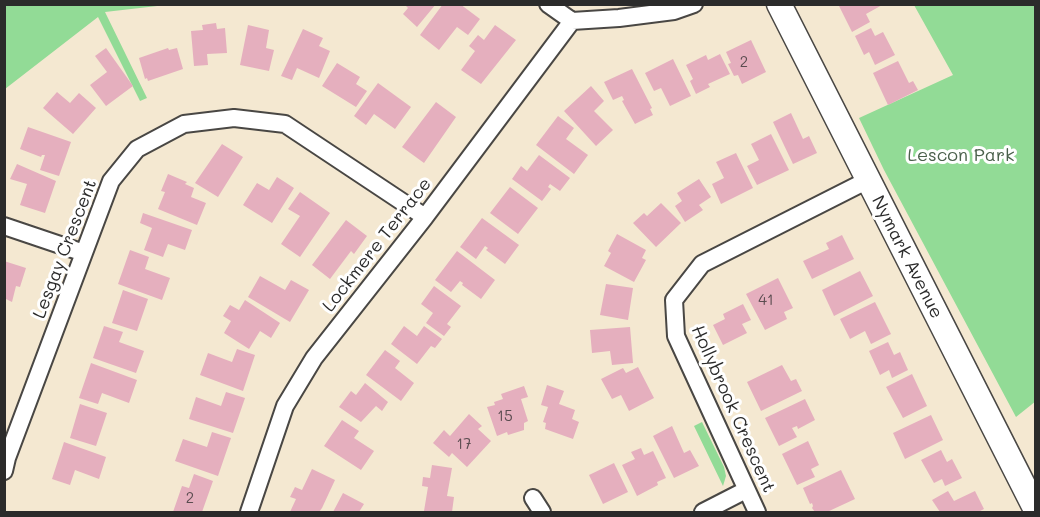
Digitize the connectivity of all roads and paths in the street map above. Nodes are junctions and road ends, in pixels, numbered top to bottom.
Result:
1 (549, 4) edge
2 (694, 4) edge
3 (779, 4) edge
4 (572, 21) junction
5 (868, 180) junction
6 (425, 217) junction
7 (4, 226) edge
8 (84, 253) junction
9 (4, 471) edge
10 (746, 490) junction
11 (533, 498) dead end
12 (1035, 510) edge
13 (249, 513) edge
14 (542, 513) edge
15 (702, 513) edge
16 (757, 513) edge

1 - 4 street
2 - 4 street
3 - 5 street, Nymark Avenue
4 - 6 street, Lockmere Terrace
5 - 10 street, Hollybrook Crescent
5 - 12 street, Nymark Avenue
6 - 8 street, Lesgay Crescent
6 - 13 street, Lockmere Terrace
7 - 8 street
8 - 9 street, Lesgay Crescent
10 - 15 street
10 - 16 street, Hollybrook Crescent
11 - 14 street

